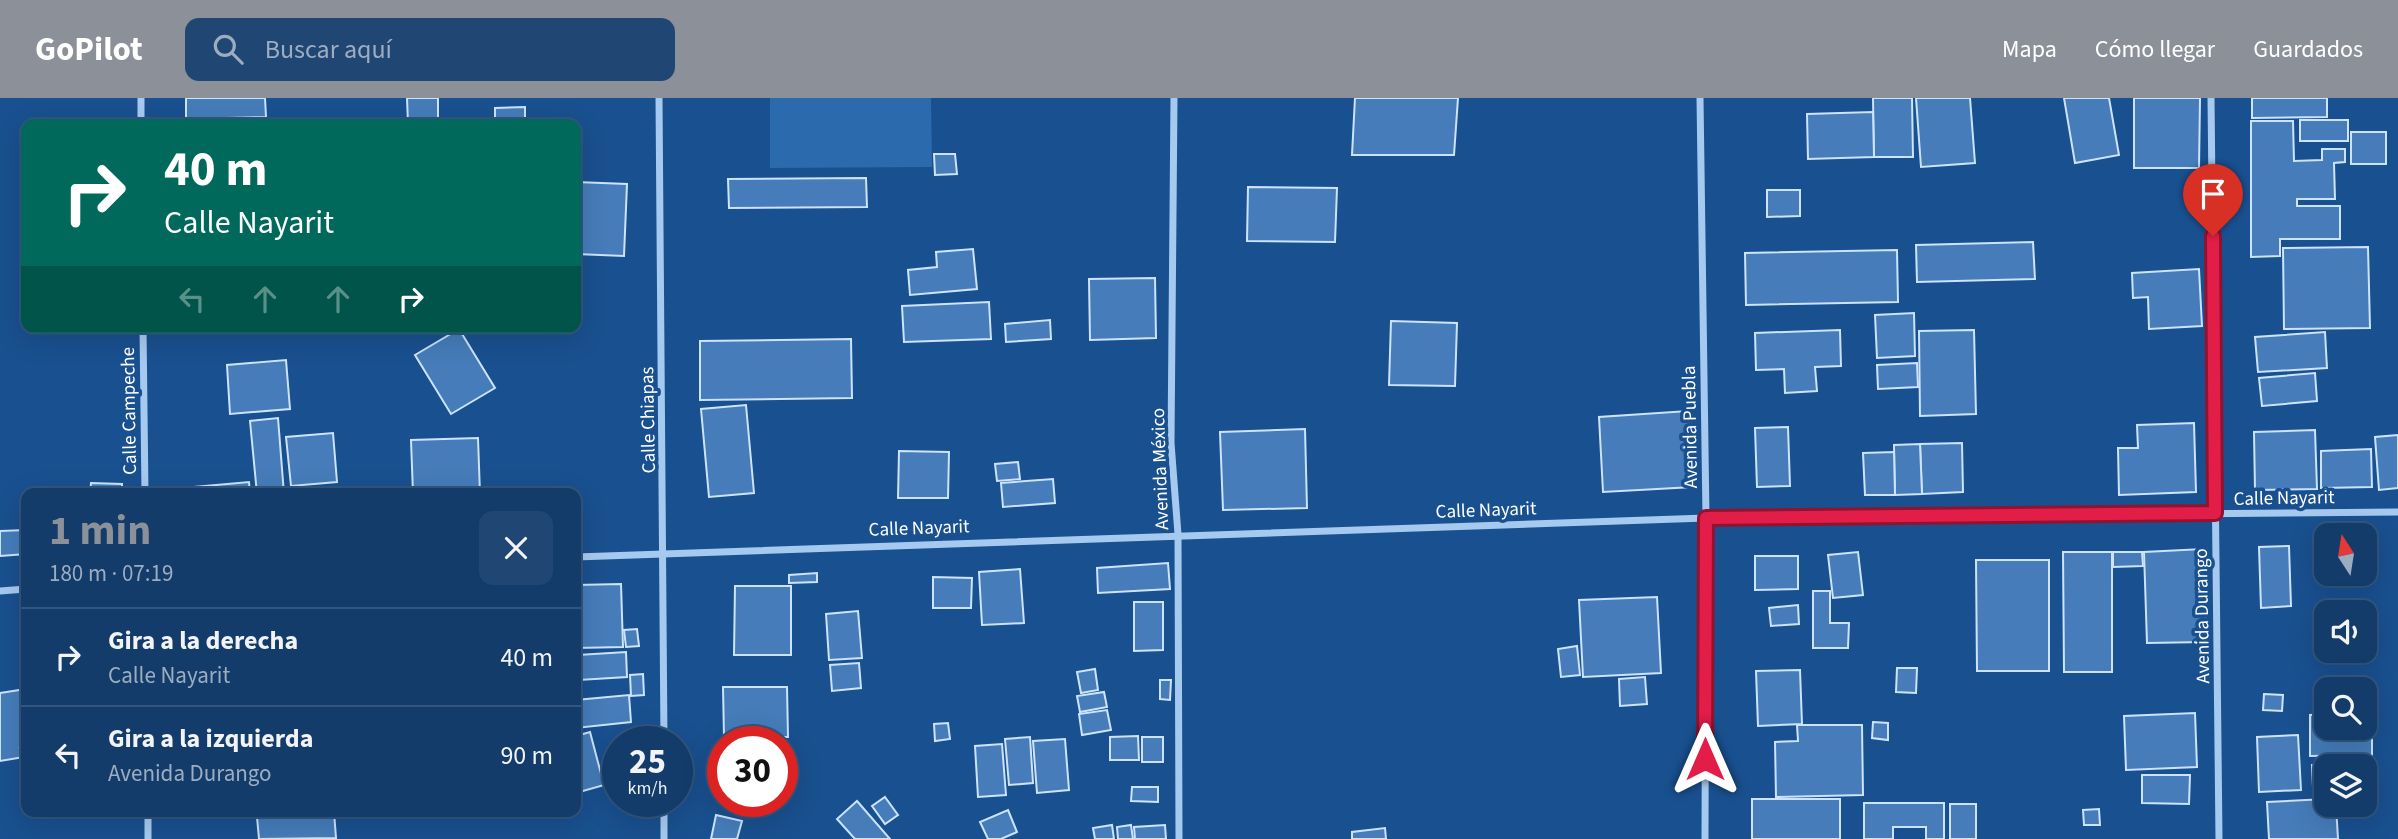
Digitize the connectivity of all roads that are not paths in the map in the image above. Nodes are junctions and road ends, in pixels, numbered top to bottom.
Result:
1 (141, 98) edge
2 (659, 98) edge
3 (1174, 98) edge
4 (1700, 98) edge
5 (2211, 98) edge
6 (141, 119) edge
7 (143, 333) edge
8 (145, 488) edge
9 (2398, 512) edge
10 (2215, 513) junction
11 (1706, 518) junction
12 (1178, 534) junction
13 (664, 551) junction
14 (581, 557) edge
15 (21, 589) edge
16 (0, 591) edge
17 (664, 726) edge
18 (148, 817) edge
19 (664, 817) edge
20 (148, 839) edge
21 (664, 839) edge
22 (1179, 839) edge
23 (1704, 839) edge
24 (2219, 839) edge

1 - 6 street
2 - 13 street, Calle Chiapas
3 - 12 street, Avenida México
4 - 11 street, Avenida Puebla
5 - 10 street, Avenida Durango
7 - 8 street, Calle Campeche
9 - 10 street, Calle Nayarit
10 - 11 street, Calle Nayarit
10 - 24 street, Avenida Durango
11 - 12 street, Calle Nayarit
11 - 23 street, Avenida Puebla
12 - 13 street, Calle Nayarit
12 - 22 street, Avenida México
13 - 14 street, Calle Nayarit
13 - 17 street, Calle Chiapas
15 - 16 street
18 - 20 street
19 - 21 street

